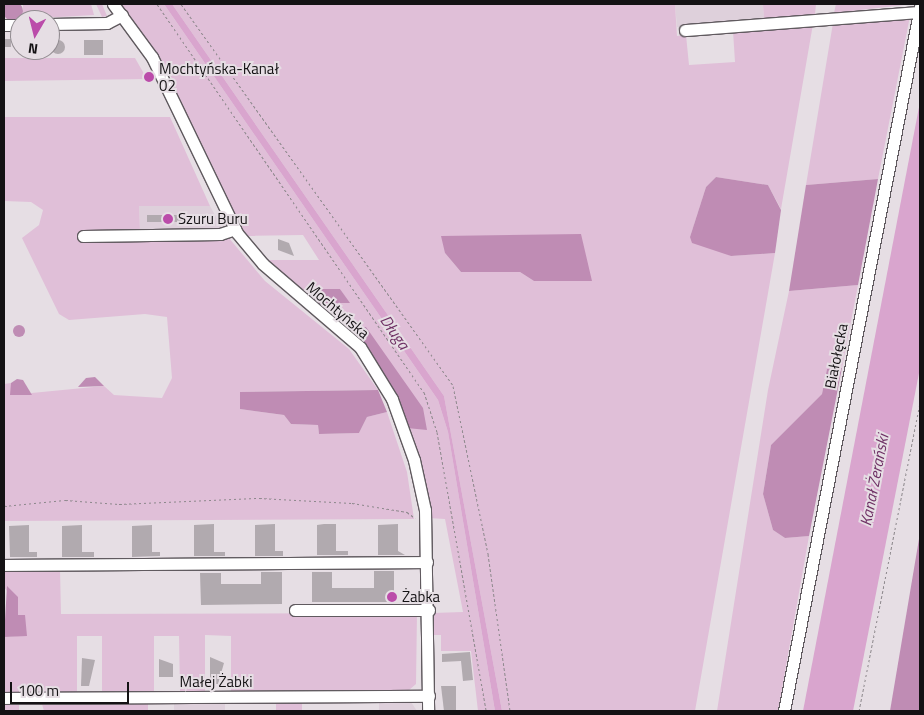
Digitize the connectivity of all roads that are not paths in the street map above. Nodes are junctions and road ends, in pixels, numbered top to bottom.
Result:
1 (113, 4) edge
2 (920, 9) edge
3 (122, 15) junction
4 (60, 24) edge
5 (685, 30) dead end
6 (235, 229) junction
7 (83, 236) dead end
8 (427, 562) junction
9 (4, 565) edge
10 (296, 610) dead end
11 (428, 610) junction
12 (429, 696) junction
13 (4, 698) edge
14 (428, 711) edge
15 (784, 711) edge

1 - 3 street, Mochtyńska
2 - 5 street
2 - 15 street, Białołęcka
3 - 4 street
3 - 6 street, Mochtyńska
6 - 7 street
6 - 8 street, Mochtyńska
8 - 9 street
8 - 11 street, Mochtyńska
10 - 11 street
11 - 12 street, Mochtyńska
12 - 13 street, Małej Żabki
12 - 14 street, Mochtyńska

